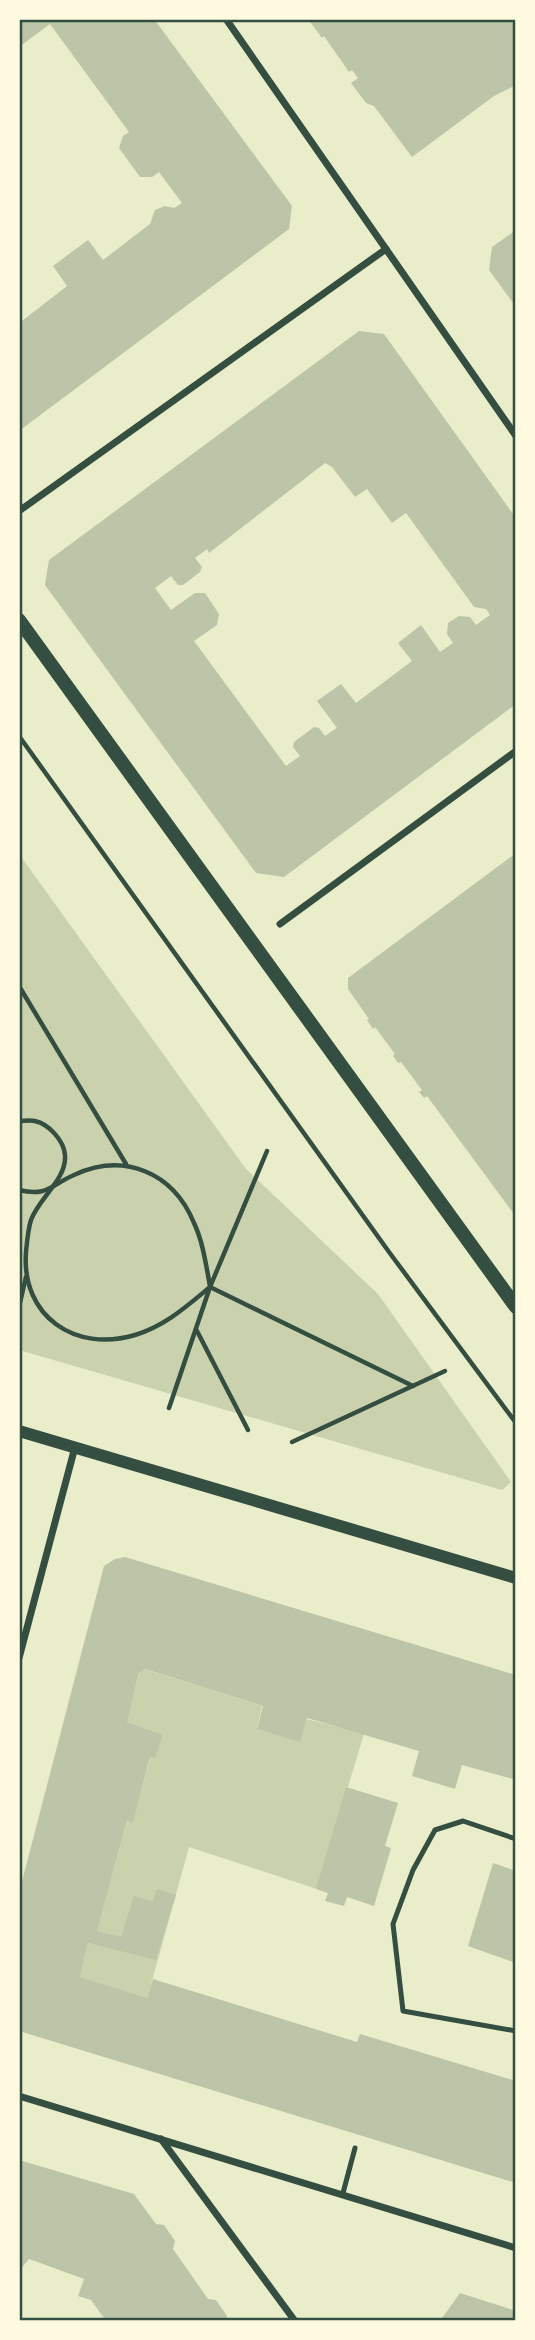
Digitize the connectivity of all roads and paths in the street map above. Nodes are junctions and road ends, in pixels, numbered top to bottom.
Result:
1 (226, 19) edge
2 (386, 249) junction
3 (516, 436) edge
4 (19, 511) edge
5 (19, 620) edge
6 (19, 736) edge
7 (516, 751) edge
8 (280, 924) dead end
9 (19, 986) edge
10 (19, 1121) edge
11 (267, 1150) dead end
12 (126, 1164) junction
13 (19, 1190) edge
14 (48, 1192) junction
15 (27, 1276) junction
16 (210, 1287) junction
17 (19, 1307) edge
18 (516, 1307) edge
19 (196, 1330) junction
20 (445, 1371) dead end
21 (413, 1386) junction
22 (169, 1408) dead end
23 (516, 1423) edge
24 (247, 1430) dead end
25 (19, 1431) edge
26 (292, 1442) dead end
27 (75, 1447) junction
28 (516, 1578) edge
29 (19, 1658) edge
30 (516, 1839) edge
31 (516, 2031) edge
32 (19, 2096) edge
33 (161, 2139) junction
34 (355, 2148) dead end
35 (343, 2193) junction
36 (516, 2248) edge
37 (295, 2321) edge

1 - 2 street
2 - 3 street
2 - 4 street
5 - 18 main road
6 - 23 path
7 - 8 street
9 - 12 path
10 - 14 path
11 - 16 path
12 - 14 path
12 - 16 path
13 - 14 path
14 - 15 path
15 - 16 path
15 - 17 path
16 - 19 path
16 - 21 path
19 - 22 path
19 - 24 path
20 - 21 path
21 - 26 path
25 - 27 street
27 - 28 street
27 - 29 street
30 - 31 lane
32 - 33 street
33 - 35 street
33 - 37 street
34 - 35 lane
35 - 36 street

